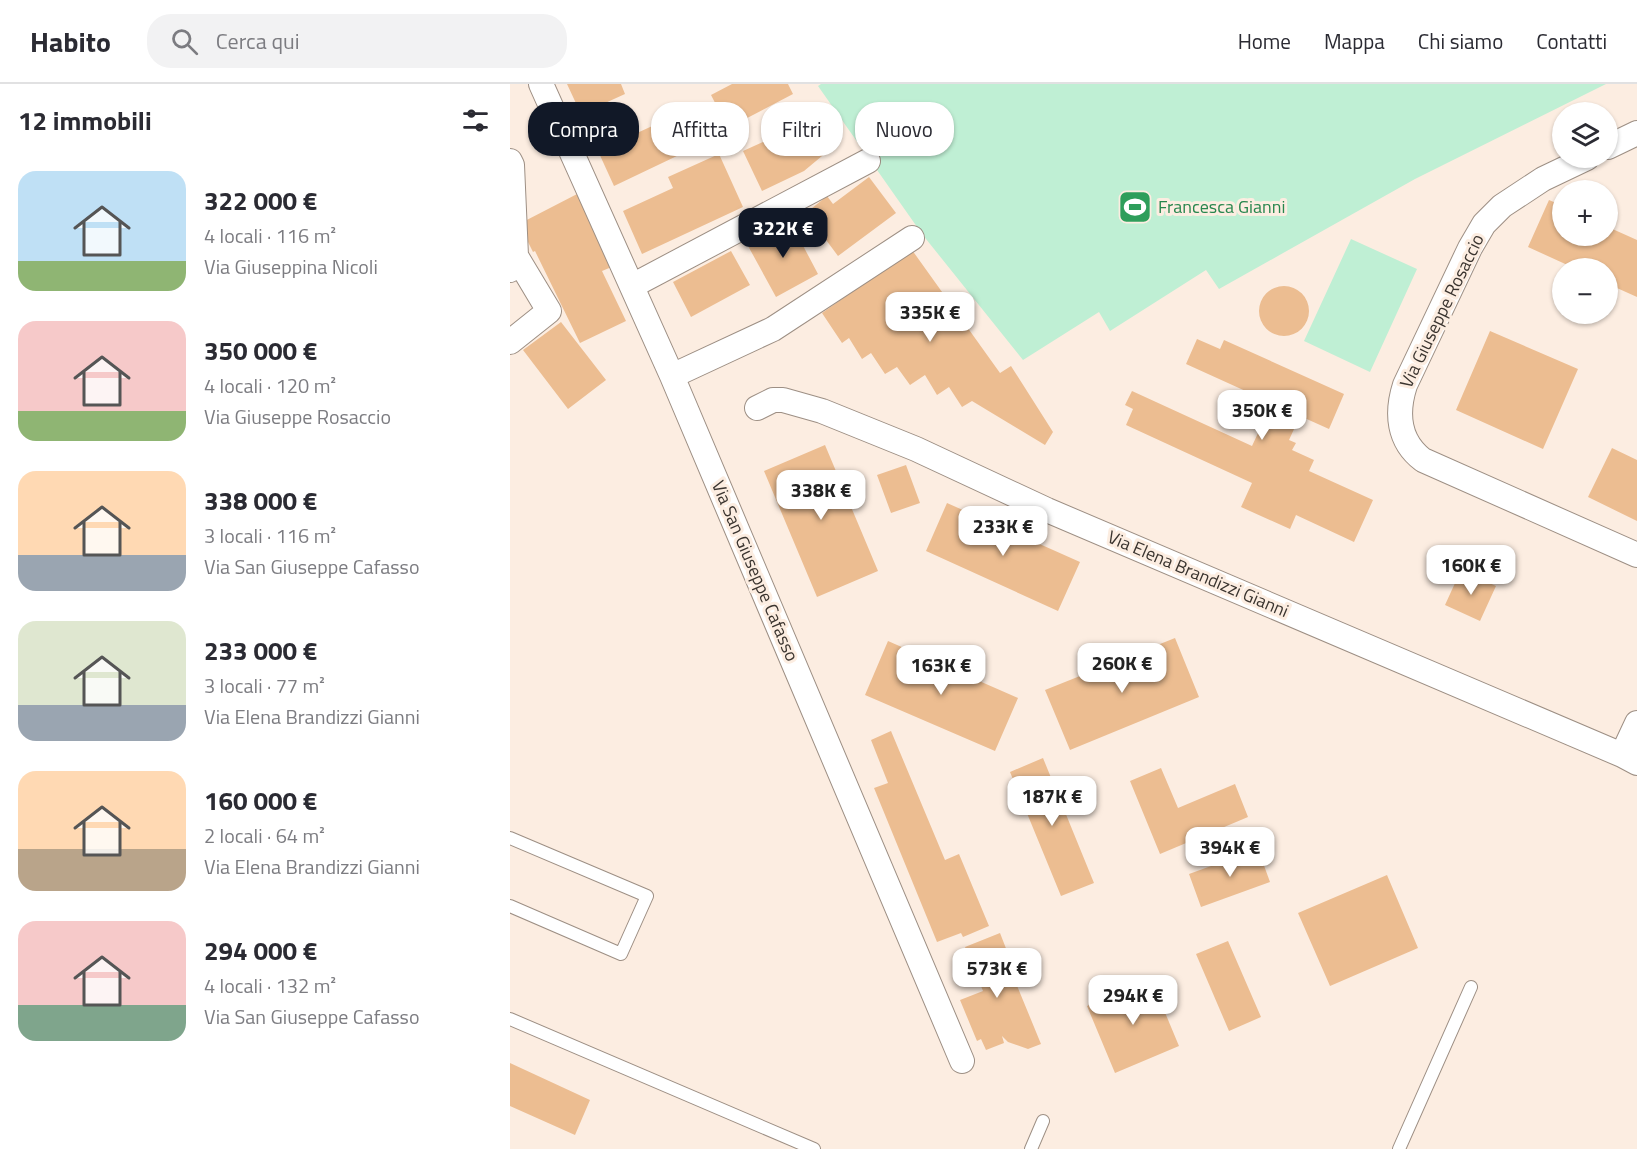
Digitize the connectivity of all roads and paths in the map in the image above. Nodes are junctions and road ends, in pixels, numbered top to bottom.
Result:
1 (542, 84) edge
2 (1637, 133) edge
3 (1618, 142) edge
4 (510, 161) edge
5 (868, 161) dead end
6 (1566, 168) edge
7 (912, 238) dead end
8 (513, 263) edge
9 (632, 286) junction
10 (510, 342) edge
11 (672, 376) junction
12 (757, 408) dead end
13 (1637, 555) edge
14 (1637, 723) edge
15 (1630, 759) edge
16 (510, 838) edge
17 (510, 906) edge
18 (1471, 987) dead end
19 (510, 1019) edge
20 (962, 1061) dead end
21 (1043, 1121) dead end
22 (814, 1149) edge
23 (1031, 1149) edge
24 (1399, 1149) edge

1 - 9 street, Via San Giuseppe Cafasso
2 - 3 street
4 - 8 street
5 - 9 street
6 - 13 street, Via Giuseppe Rosaccio
7 - 11 street
8 - 10 street
9 - 11 street, Via San Giuseppe Cafasso
11 - 20 street, Via San Giuseppe Cafasso
12 - 15 street, Via Elena Brandizzi Gianni
14 - 15 street
16 - 17 lane
18 - 24 lane
19 - 22 lane
21 - 23 lane

